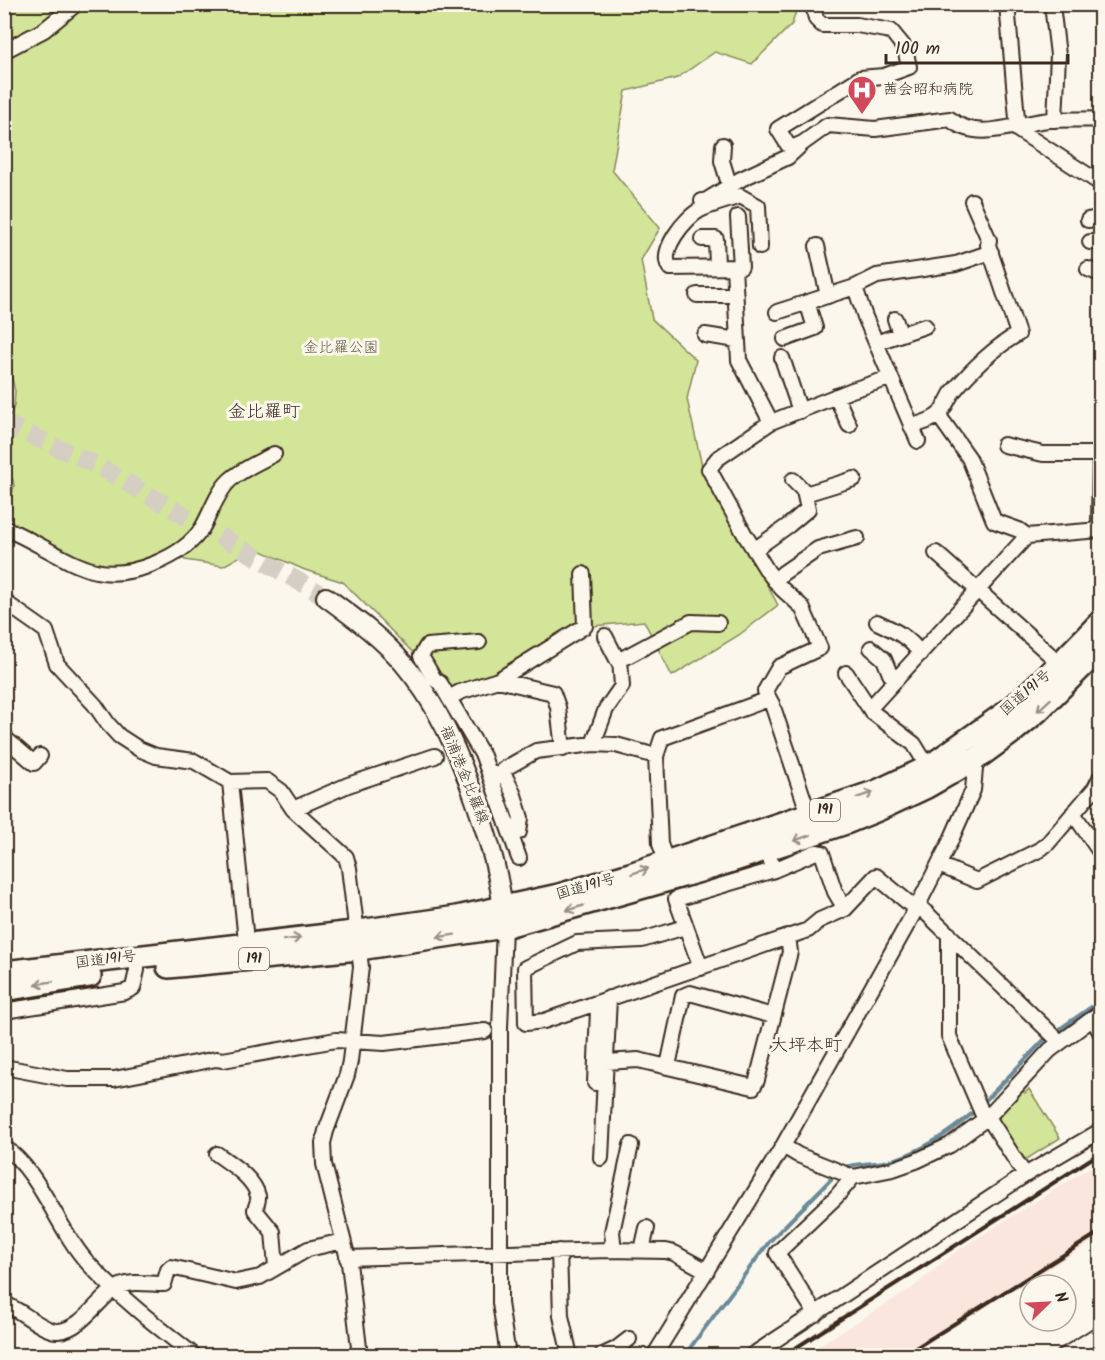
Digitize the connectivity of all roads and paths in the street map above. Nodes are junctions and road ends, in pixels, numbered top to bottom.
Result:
1 (76, 4) edge
2 (813, 4) edge
3 (1007, 4) edge
4 (1053, 13) dead end
5 (4, 51) edge
6 (1101, 119) edge
7 (1054, 120) junction
8 (1017, 127) junction
9 (803, 143) junction
10 (723, 145) dead end
11 (1101, 183) edge
12 (730, 187) junction
13 (972, 201) dead end
14 (699, 206) junction
15 (738, 217) dead end
16 (702, 239) dead end
17 (817, 246) dead end
18 (760, 247) dead end
19 (991, 252) junction
20 (717, 266) junction
21 (734, 267) junction
22 (855, 287) junction
23 (697, 295) dead end
24 (736, 295) junction
25 (828, 296) junction
26 (807, 302) junction
27 (777, 312) dead end
28 (895, 319) dead end
29 (925, 326) dead end
30 (900, 334) junction
31 (705, 335) dead end
32 (785, 339) dead end
33 (737, 340) junction
34 (877, 345) junction
35 (782, 358) dead end
36 (890, 378) junction
37 (836, 396) junction
38 (800, 411) junction
39 (939, 416) junction
40 (771, 422) junction
41 (849, 424) dead end
42 (911, 426) junction
43 (918, 441) dead end
44 (1004, 445) dead end
45 (1100, 453) edge
46 (274, 454) dead end
47 (854, 479) dead end
48 (793, 480) dead end
49 (805, 494) junction
50 (4, 528) edge
51 (1100, 530) edge
52 (1027, 536) junction
53 (857, 538) dead end
54 (754, 550) junction
55 (936, 553) dead end
56 (583, 574) dead end
57 (775, 581) junction
58 (978, 589) junction
59 (326, 597) tunnel mouth
60 (4, 600) edge
61 (878, 622) dead end
62 (1101, 622) edge
63 (718, 623) dead end
64 (605, 636) dead end
65 (479, 642) dead end
66 (871, 648) dead end
67 (1101, 649) edge
68 (920, 654) junction
69 (619, 663) junction
70 (1067, 670) junction
71 (846, 673) dead end
72 (498, 680) junction
73 (896, 680) junction
74 (448, 698) junction
75 (769, 699) junction
76 (599, 707) dead end
77 (871, 707) junction
78 (4, 734) edge
79 (593, 744) junction
80 (563, 749) junction
81 (971, 750) junction
82 (40, 756) dead end
83 (435, 756) dead end
84 (656, 756) junction
85 (928, 767) junction
86 (494, 774) junction
87 (1101, 778) edge
88 (230, 782) junction
89 (499, 802) junction
90 (477, 806) junction
91 (293, 809) junction
92 (1073, 813) junction
93 (809, 815) junction
94 (519, 832) junction
95 (767, 850) junction
96 (1101, 852) edge
97 (667, 863) junction
98 (939, 865) junction
99 (774, 870) junction
100 (917, 907) junction
101 (845, 909) junction
102 (504, 918) junction
103 (684, 927) junction
104 (949, 934) junction
105 (788, 936) junction
106 (358, 940) junction
107 (247, 952) junction
108 (137, 964) junction
109 (700, 968) junction
110 (4, 972) edge
111 (4, 990) edge
112 (609, 998) junction
113 (596, 1003) junction
114 (4, 1011) edge
115 (1097, 1015) edge
116 (773, 1016) junction
117 (485, 1031) dead end
118 (1101, 1032) edge
119 (1055, 1037) junction
120 (352, 1040) junction
121 (606, 1062) junction
122 (668, 1066) junction
123 (4, 1067) edge
124 (595, 1083) dead end
125 (985, 1115) junction
126 (1101, 1131) edge
127 (631, 1145) dead end
128 (783, 1146) junction
129 (4, 1148) edge
130 (217, 1154) dead end
131 (601, 1158) dead end
132 (1026, 1175) junction
133 (849, 1176) junction
134 (647, 1228) dead end
135 (343, 1241) junction
136 (609, 1250) junction
137 (642, 1250) junction
138 (559, 1251) junction
139 (500, 1253) junction
140 (347, 1258) junction
141 (276, 1267) junction
142 (707, 1271) junction
143 (115, 1288) junction
144 (4, 1304) edge
145 (816, 1314) junction
146 (1101, 1333) edge
147 (629, 1339) dead end
148 (195, 1356) edge
149 (360, 1356) edge
150 (508, 1356) edge
151 (570, 1356) edge
152 (601, 1356) edge
153 (654, 1356) edge
154 (751, 1356) edge
155 (1064, 1356) edge

1 - 5 street
2 - 9 street
3 - 8 street
4 - 7 street
6 - 7 street
7 - 8 street
8 - 9 street
8 - 11 street
9 - 12 street
10 - 12 street
12 - 14 street
13 - 19 street
14 - 18 street
14 - 20 street
15 - 21 street
16 - 20 street
17 - 25 street
19 - 22 street
19 - 39 street
20 - 21 street
21 - 24 street
22 - 25 street
22 - 34 street
23 - 24 street
24 - 33 street
25 - 26 street
26 - 27 street
26 - 32 street
28 - 30 street
29 - 30 street
30 - 34 street
31 - 33 street
33 - 40 street
34 - 36 street
35 - 38 street
36 - 37 street
36 - 42 street
37 - 38 street
37 - 41 street
38 - 40 street
39 - 42 street
39 - 52 street
40 - 54 street
42 - 43 street
44 - 45 street
45 - 51 street
46 - 50 street
47 - 49 street
48 - 49 street
49 - 54 street
51 - 52 street
52 - 58 street
53 - 57 street
54 - 57 street
55 - 58 street
56 - 72 street
57 - 75 street
58 - 68 street
58 - 70 street
59 - 90 main road, 福浦港金比羅線
60 - 88 street
61 - 68 street
62 - 70 highway, 国道191号 / 191
63 - 69 street
64 - 69 street
65 - 74 street
66 - 73 street
67 - 70 highway, 国道191号 / 191
68 - 73 street
69 - 79 street
70 - 81 highway, 国道191号 / 191
71 - 77 street
72 - 74 street
72 - 80 street
73 - 77 street
74 - 86 street
75 - 84 street
75 - 93 street
76 - 79 street
77 - 85 street
78 - 82 street
79 - 80 street
79 - 84 street
80 - 86 street
81 - 85 highway, 国道191号 / 191
81 -> 95 highway, 国道191号 / 191
81 - 98 street
83 - 91 street
84 - 97 street
93 -> 85 highway, 国道191号 / 191
86 - 89 street
86 - 94 street
87 - 92 street
88 - 91 street
88 - 107 street
89 - 90 street
89 - 94 street
89 - 94 street
90 - 102 main road, 福浦港金比羅線
91 - 106 street
92 - 96 street
92 - 98 street
93 - 97 highway, 国道191号 / 191
95 - 99 street
95 -> 102 highway, 国道191号 / 191
102 -> 97 highway, 国道191号 / 191
98 - 100 street
99 - 101 street
99 - 103 street
100 - 101 street
100 - 104 street
100 - 128 street
101 - 105 street
102 - 106 highway, 国道191号 / 191
102 - 139 street
103 - 109 street
103 - 113 street
104 - 119 street
104 - 125 street
105 - 109 street
105 - 116 street
106 - 107 highway, 国道191号 / 191
106 - 120 street
107 - 108 highway, 国道191号 / 191
108 - 110 highway, 国道191号 / 191
108 -> 111 highway, 国道191号 / 191
108 - 114 street
109 - 112 street
112 - 113 street
112 - 121 street
113 - 124 street
115 - 118 street
115 - 119 street
116 - 122 street
116 - 122 street
117 - 120 street
119 - 125 street
120 - 123 street
120 - 135 street
121 - 122 street
121 - 131 street
125 - 132 street
125 - 133 street
126 - 132 street
127 - 136 street
128 - 133 street
128 - 142 street
129 - 143 street
130 - 141 street
132 - 145 street
133 - 145 street
134 - 137 street
135 - 140 street
135 - 141 street
136 - 137 street
136 - 138 street
137 - 142 street
138 - 139 street
138 - 151 street
139 - 140 street
139 - 150 street
140 - 149 street
141 - 143 street
142 - 153 street
143 - 144 street
143 - 148 street
145 - 154 street
146 - 155 street
147 - 152 street

